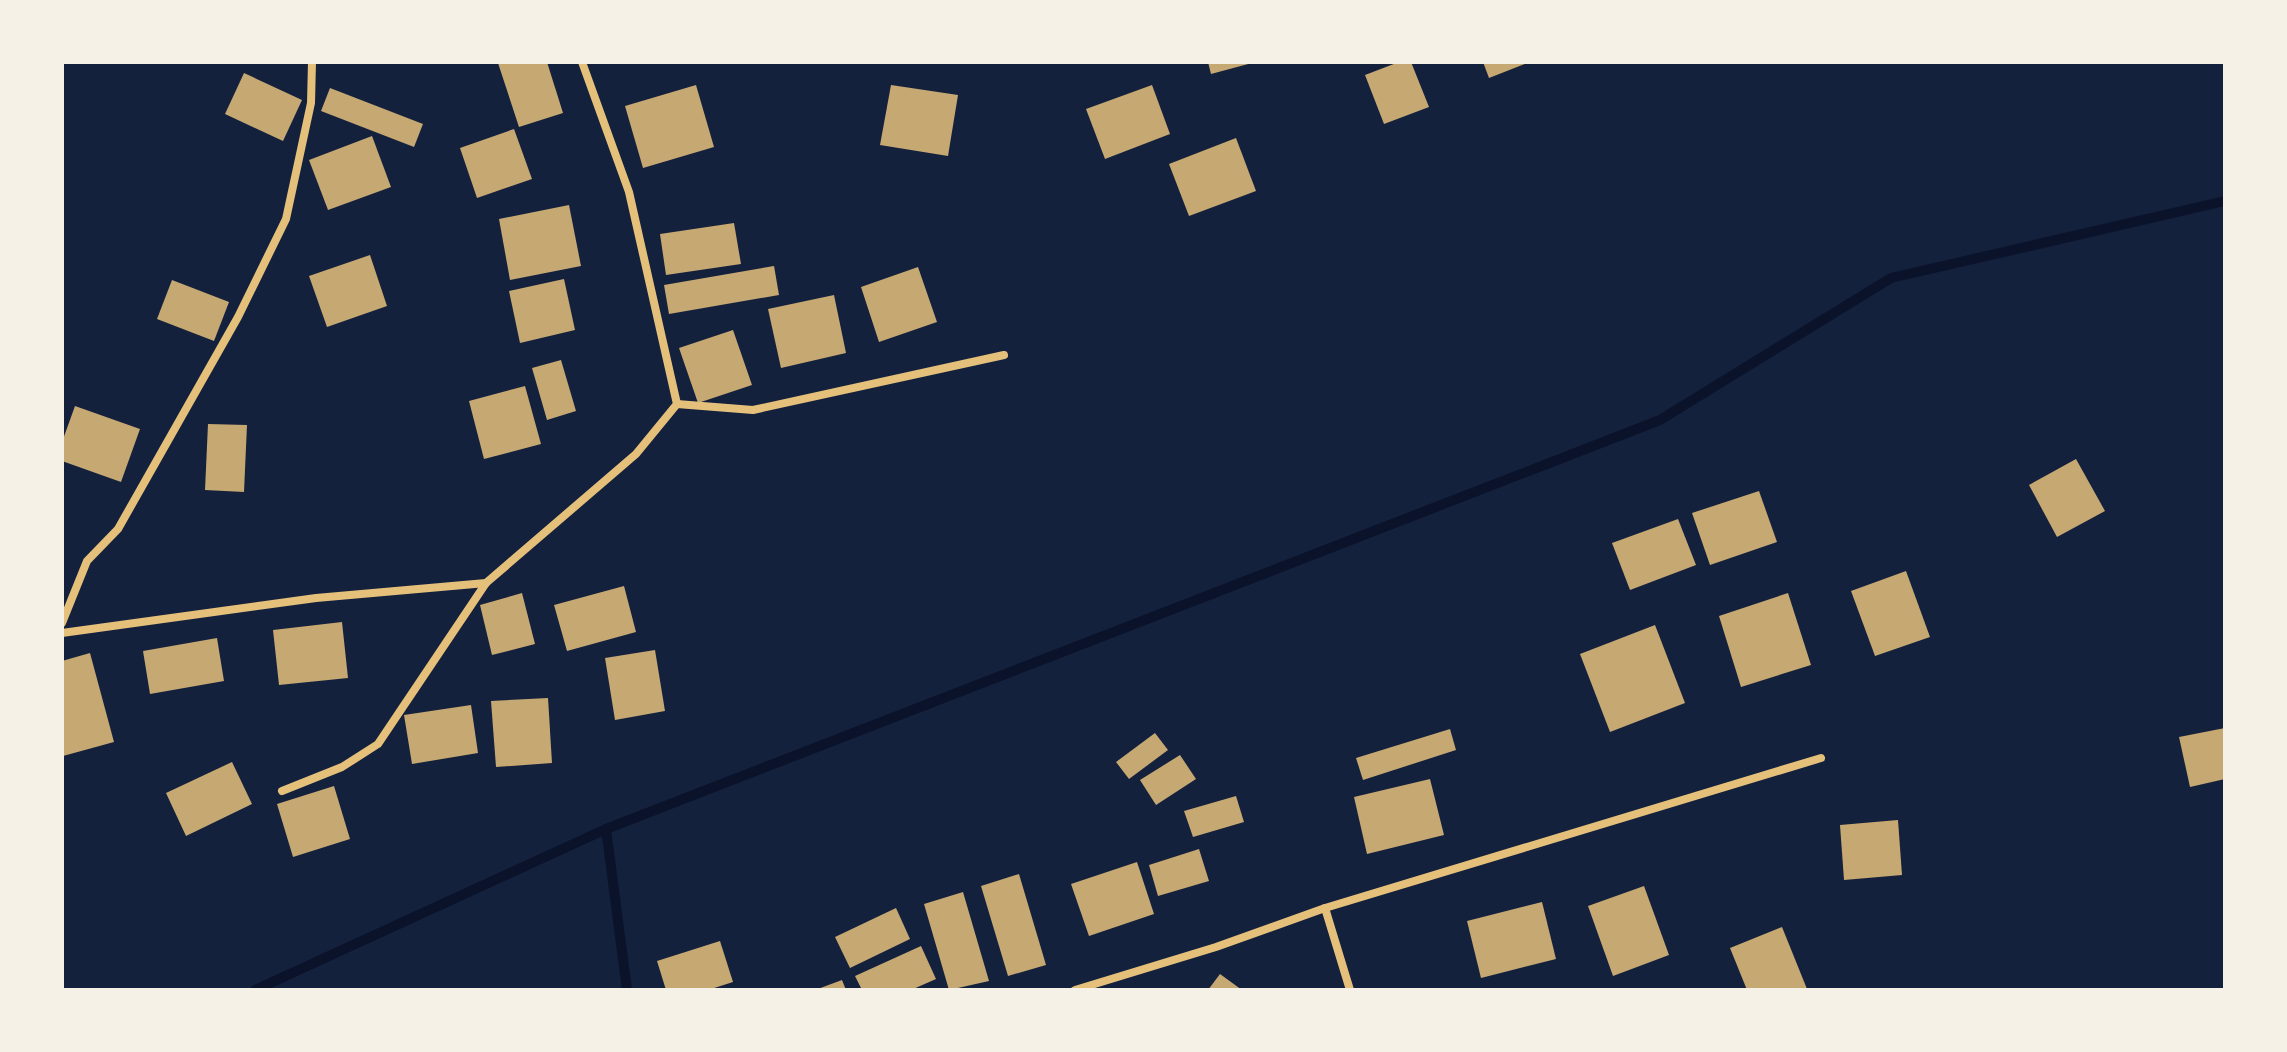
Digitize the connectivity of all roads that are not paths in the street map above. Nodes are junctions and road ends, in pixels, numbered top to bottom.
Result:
1 (312, 62) edge
2 (582, 62) edge
3 (1004, 355) dead end
4 (677, 404) junction
5 (486, 583) junction
6 (62, 623) edge
7 (62, 633) edge
8 (1821, 758) dead end
9 (282, 791) dead end
10 (1325, 908) junction
11 (1075, 990) edge
12 (1350, 990) edge

1 - 6 street
2 - 4 street
3 - 4 street
4 - 5 street
5 - 7 street
5 - 9 street
8 - 10 street
10 - 11 street
10 - 12 street

